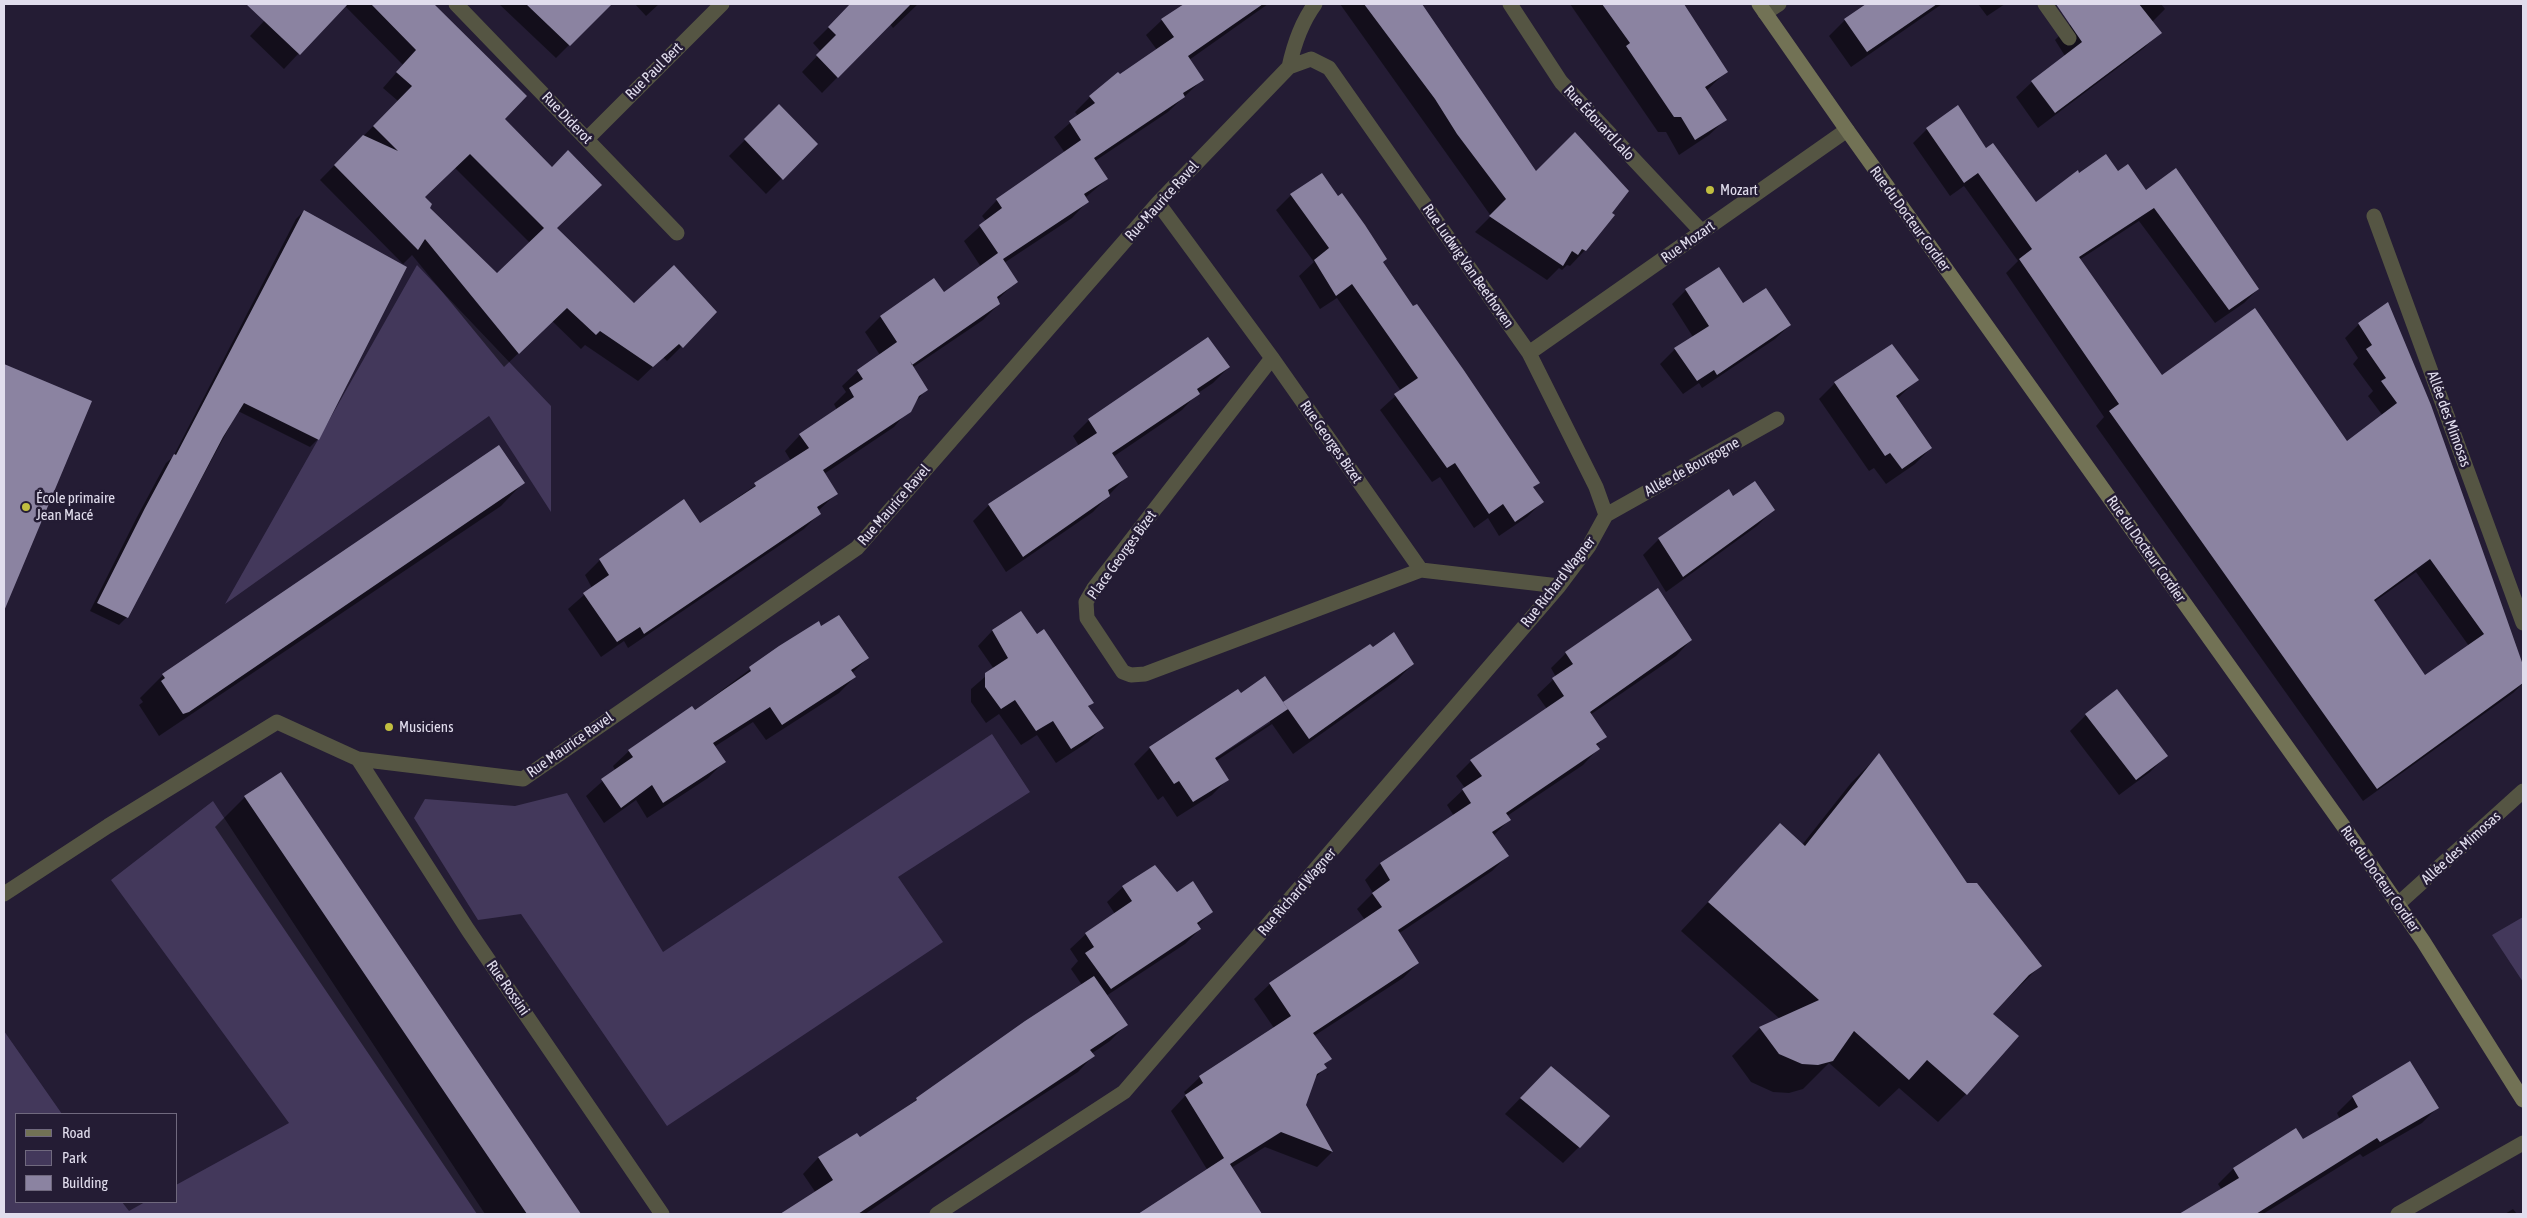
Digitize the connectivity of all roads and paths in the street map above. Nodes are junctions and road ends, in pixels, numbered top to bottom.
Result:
1 (456, 4) edge
2 (722, 4) edge
3 (1315, 4) edge
4 (1510, 4) edge
5 (1779, 4) edge
6 (2045, 4) edge
7 (1762, 8) edge
8 (2069, 38) dead end
9 (1289, 67) junction
10 (1847, 130) junction
11 (587, 139) junction
12 (1158, 203) junction
13 (2374, 216) dead end
14 (1702, 232) junction
15 (677, 233) dead end
16 (1529, 353) junction
17 (1272, 358) junction
18 (1777, 419) dead end
19 (1606, 515) junction
20 (1421, 570) junction
21 (1559, 586) junction
22 (2523, 623) edge
23 (358, 759) junction
24 (2523, 791) edge
25 (4, 894) edge
26 (2398, 904) junction
27 (2523, 1100) edge
28 (2523, 1143) edge
29 (662, 1214) edge
30 (937, 1214) edge
31 (2398, 1214) edge

1 - 11 street, Rue Diderot
2 - 11 street, Rue Paul Bert
3 - 9 street
4 - 14 street, Rue Édouard Lalo
5 - 7 street
6 - 8 street
7 - 10 street, Rue du Docteur Cordier
9 - 12 street, Rue Maurice Ravel
9 - 16 street, Rue Ludwig Van Beethoven
10 - 14 street, Rue Mozart
10 - 26 street, Rue du Docteur Cordier
11 - 15 street, Rue Diderot
12 - 17 street, Rue Georges Bizet
12 - 23 street, Rue Maurice Ravel
13 - 22 street, Allée des Mimosas
14 - 16 street, Rue Mozart
16 - 19 street, Rue Ludwig Van Beethoven
17 - 20 street, Rue Georges Bizet
17 - 20 street, Place Georges Bizet
18 - 19 street, Allée de Bourgogne
19 - 21 street, Rue Richard Wagner
20 - 21 street
21 - 30 street, Rue Richard Wagner
23 - 25 street, Rue Maurice Ravel
23 - 29 street, Rue Rossini
24 - 26 street, Allée des Mimosas
26 - 27 street, Rue du Docteur Cordier
28 - 31 street

